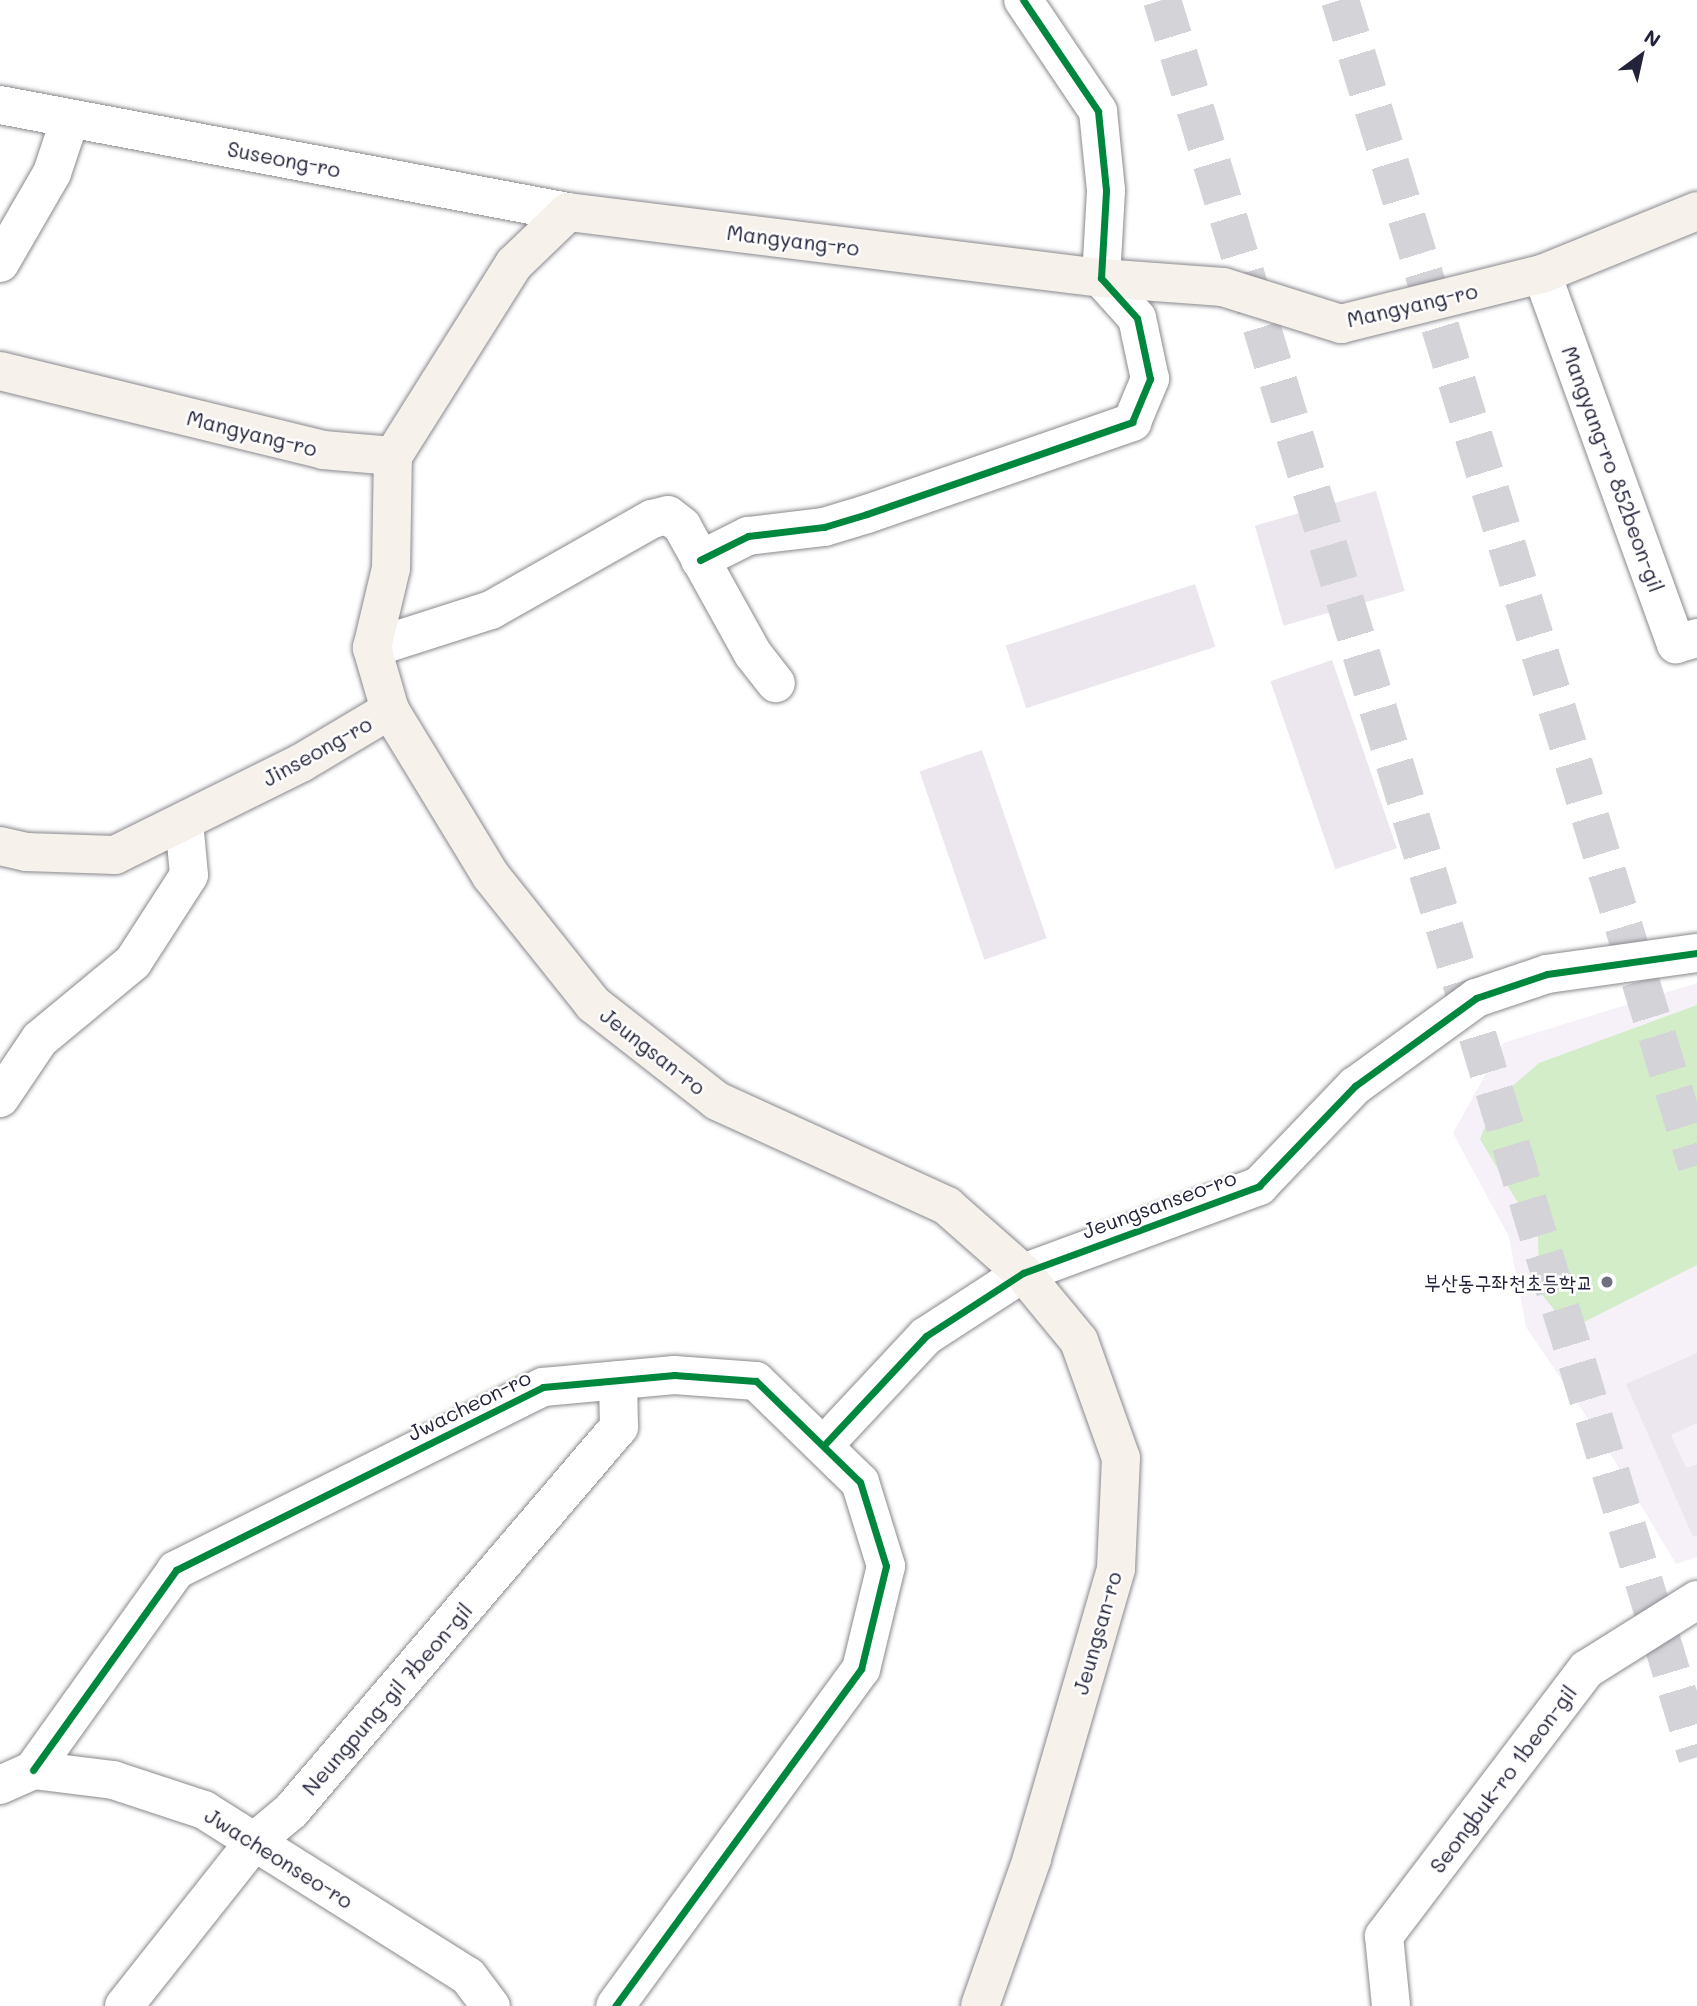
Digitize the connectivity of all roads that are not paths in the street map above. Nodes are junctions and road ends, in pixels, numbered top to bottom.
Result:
1 (1023, 0) edge
2 (0, 105) edge
3 (70, 119) junction
4 (1697, 211) edge
5 (568, 212) junction
6 (0, 263) edge
7 (1542, 274) junction
8 (1101, 278) junction
9 (0, 371) edge
10 (393, 456) junction
11 (700, 560) junction
12 (1697, 638) edge
13 (372, 648) junction
14 (776, 682) dead end
15 (390, 710) junction
16 (184, 821) junction
17 (0, 846) edge
18 (1697, 953) edge
19 (0, 1098) edge
20 (1023, 1273) junction
21 (618, 1380) junction
22 (824, 1446) junction
23 (1697, 1600) edge
24 (17, 1778) edge
25 (255, 1841) junction
26 (483, 2002) edge
27 (124, 2006) edge
28 (615, 2006) edge
29 (980, 2006) edge
30 (1391, 2006) edge

1 - 8 street
2 - 3 street, Suseong-ro
3 - 5 street, Suseong-ro
3 - 6 street
4 - 7 main road, Mangyang-ro
5 - 8 main road, Mangyang-ro
5 - 10 main road
7 - 8 main road, Mangyang-ro
7 - 12 street, Mangyang-ro 852beon-gil
8 - 11 street
9 - 10 main road, Mangyang-ro
10 - 13 main road, Jinseong-ro
11 - 13 street
11 - 14 street
13 - 15 main road, Jinseong-ro
15 - 16 main road, Jinseong-ro
15 - 20 main road, Jeungsan-ro
16 - 17 main road, Jinseong-ro
16 - 19 street
18 - 20 street, Jeungsanseo-ro
20 - 22 street
20 - 29 main road, Jeungsan-ro
21 - 22 street, Jwacheon-ro
21 - 24 street, Jwacheon-ro
21 - 25 street, Neungpung-gil 7beon-gil
22 - 28 street, Jwacheon-ro
23 - 30 street, Seongbuk-ro 1beon-gil
24 - 25 street, Jwacheonseo-ro
25 - 26 street, Jwacheonseo-ro
25 - 27 street, Neungpung-gil 7beon-gil

